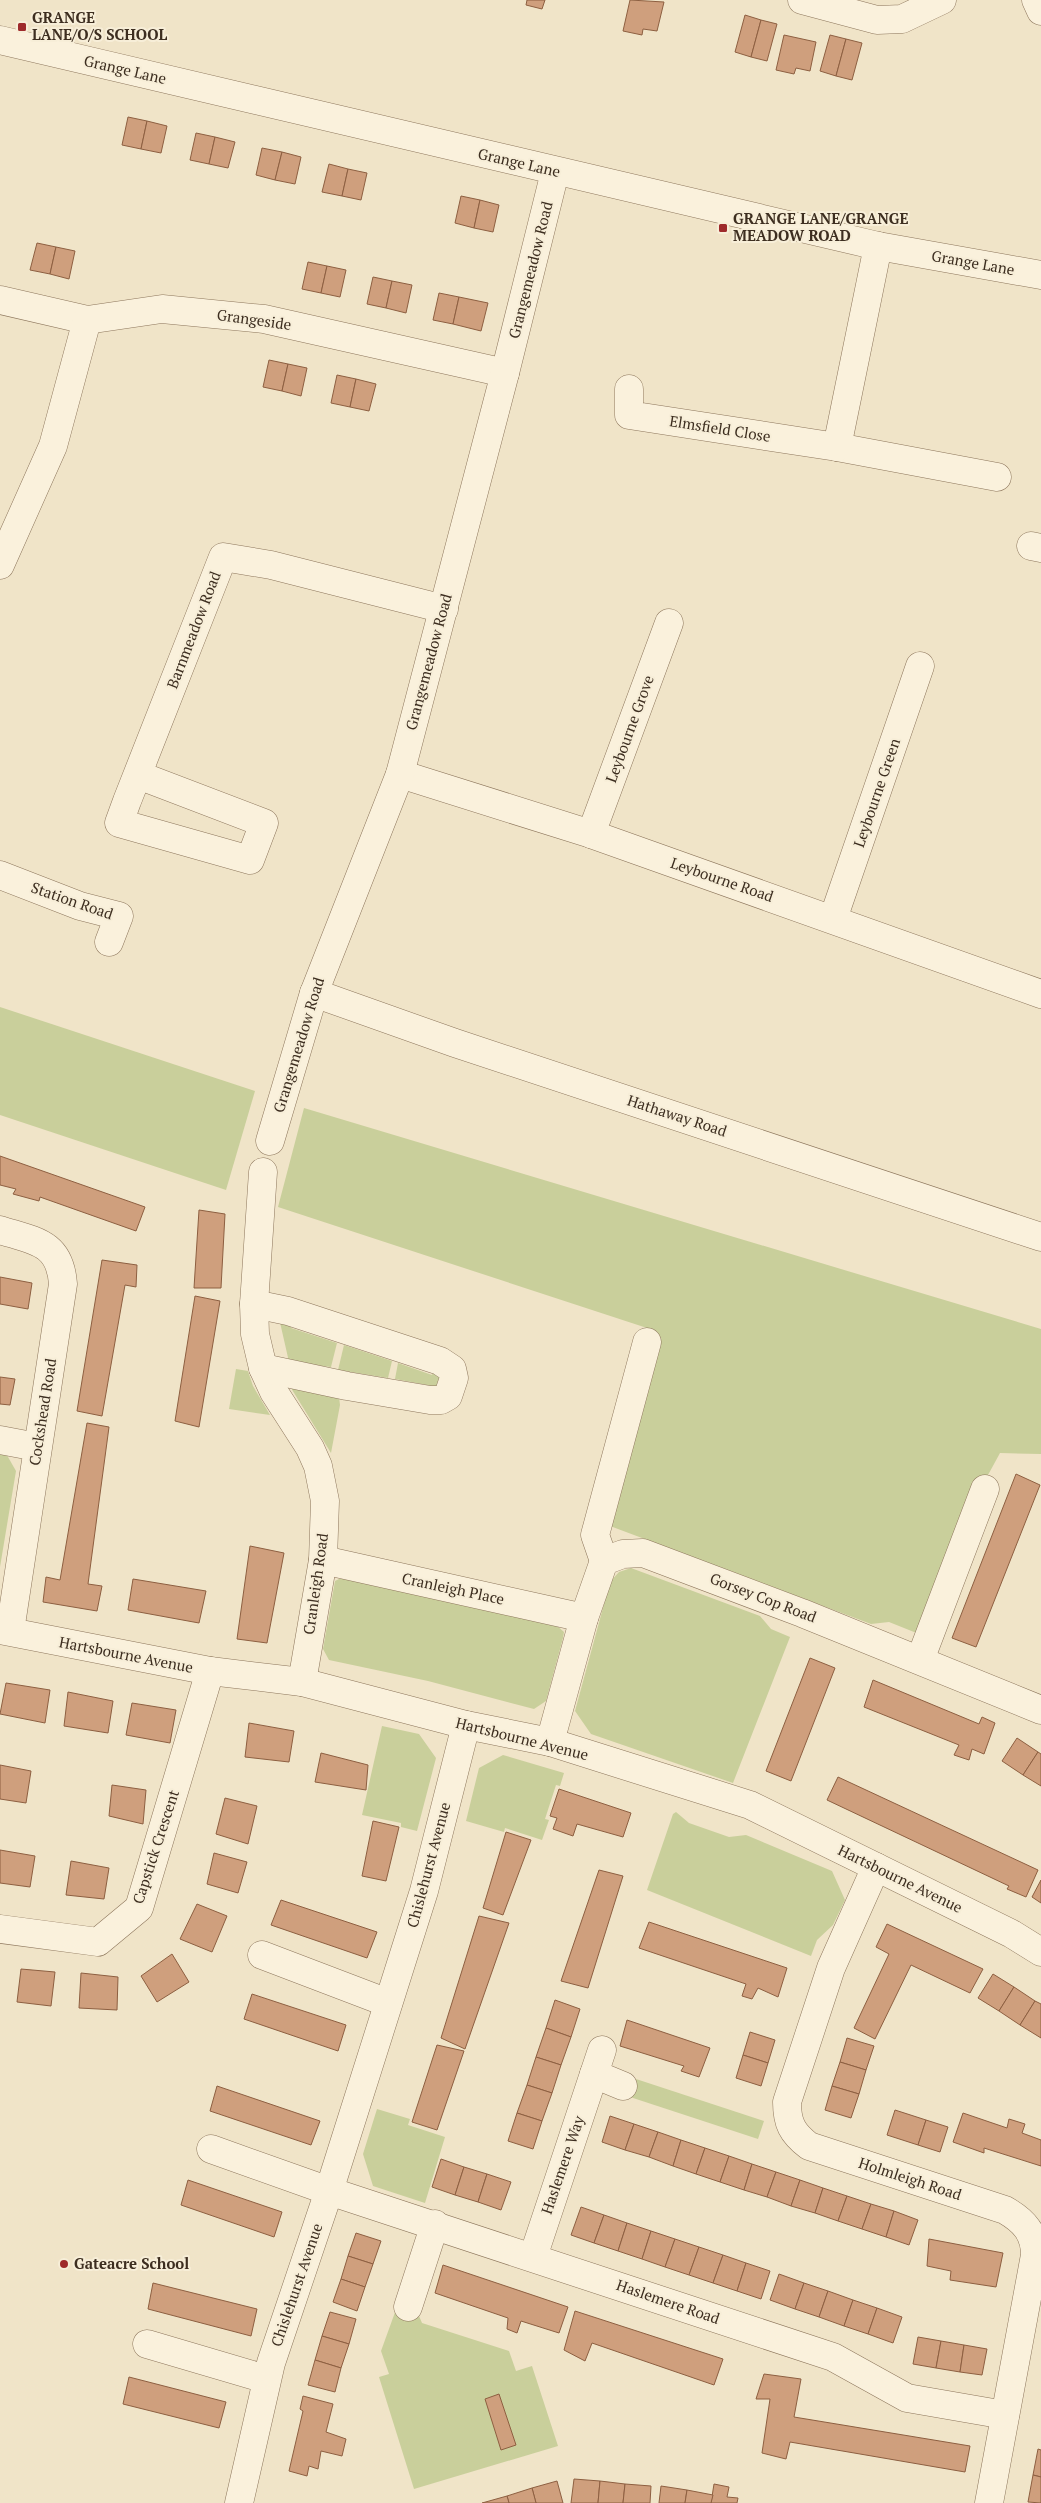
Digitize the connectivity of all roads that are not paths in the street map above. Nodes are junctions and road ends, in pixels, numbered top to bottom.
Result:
1 (802, 0) edge
2 (942, 0) edge
3 (1036, 0) edge
4 (1041, 10) edge
5 (0, 40) edge
6 (555, 172) junction
7 (878, 246) junction
8 (1041, 275) edge
9 (0, 300) edge
10 (87, 320) junction
11 (505, 373) junction
12 (629, 389) dead end
13 (836, 448) junction
14 (997, 477) dead end
15 (0, 565) edge
16 (444, 609) junction
17 (669, 623) dead end
18 (920, 666) dead end
19 (400, 774) junction
20 (138, 775) junction
21 (591, 834) junction
22 (0, 875) edge
23 (833, 919) junction
24 (109, 942) dead end
25 (314, 993) junction
26 (1041, 994) edge
27 (270, 1141) dead end
28 (263, 1172) dead end
29 (0, 1230) edge
30 (1041, 1237) edge
31 (254, 1304) junction
32 (647, 1342) dead end
33 (263, 1368) junction
34 (0, 1440) edge
35 (36, 1447) junction
36 (985, 1488) dead end
37 (322, 1560) junction
38 (604, 1561) junction
39 (584, 1618) junction
40 (5, 1630) edge
41 (920, 1660) junction
42 (210, 1672) junction
43 (302, 1682) junction
44 (1041, 1710) edge
45 (466, 1725) junction
46 (550, 1742) junction
47 (876, 1867) junction
48 (0, 1929) edge
49 (1041, 1952) edge
50 (262, 1955) dead end
51 (388, 2003) junction
52 (623, 2086) dead end
53 (211, 2149) dead end
54 (329, 2191) junction
55 (435, 2224) junction
56 (533, 2257) junction
57 (408, 2307) dead end
58 (147, 2344) dead end
59 (266, 2379) junction
60 (1005, 2415) junction
61 (239, 2503) edge
62 (989, 2503) edge

1 - 2 street
3 - 4 street
5 - 6 street, Grange Lane
6 - 7 street, Grange Lane
6 - 11 street, Grangemeadow Road
7 - 8 street, Grange Lane
7 - 13 street
9 - 10 street, Grangeside
10 - 11 street, Grangeside
10 - 15 street
11 - 16 street, Grangemeadow Road
12 - 13 street, Elmsfield Close
13 - 14 street, Elmsfield Close
16 - 19 street, Grangemeadow Road
16 - 20 street, Barnmeadow Road
17 - 21 street, Leybourne Grove
18 - 23 street, Leybourne Green
19 - 21 street, Leybourne Road
19 - 25 street, Grangemeadow Road
20 - 20 street, Barnmeadow Road
21 - 23 street, Leybourne Road
22 - 24 street, Station Road
23 - 26 street, Leybourne Road
25 - 27 street, Grangemeadow Road
25 - 30 street, Hathaway Road
28 - 31 street, Cranleigh Road
29 - 35 street, Cockshead Road
31 - 33 street, Cranleigh Road
31 - 33 street
32 - 38 street
33 - 37 street, Cranleigh Road
34 - 35 street
35 - 40 street, Cockshead Road
36 - 41 street
37 - 39 street, Cranleigh Place
37 - 43 street, Cranleigh Road
38 - 39 street
38 - 41 street, Gorsey Cop Road
39 - 46 street
40 - 42 street, Hartsbourne Avenue
41 - 44 street, Gorsey Cop Road
42 - 43 street, Hartsbourne Avenue
42 - 48 street, Capstick Crescent
43 - 45 street, Hartsbourne Avenue
45 - 46 street, Hartsbourne Avenue
45 - 51 street, Chislehurst Avenue
46 - 47 street, Hartsbourne Avenue
47 - 49 street, Hartsbourne Avenue
47 - 60 street, Holmleigh Road
50 - 51 street
51 - 54 street, Chislehurst Avenue
52 - 56 street, Haslemere Way
53 - 54 street
54 - 55 street, Haslemere Road
54 - 59 street, Chislehurst Avenue
55 - 56 street, Haslemere Road
55 - 57 street
56 - 60 street, Haslemere Road
58 - 59 street
59 - 61 street, Chislehurst Avenue
60 - 62 street, Holmleigh Road

